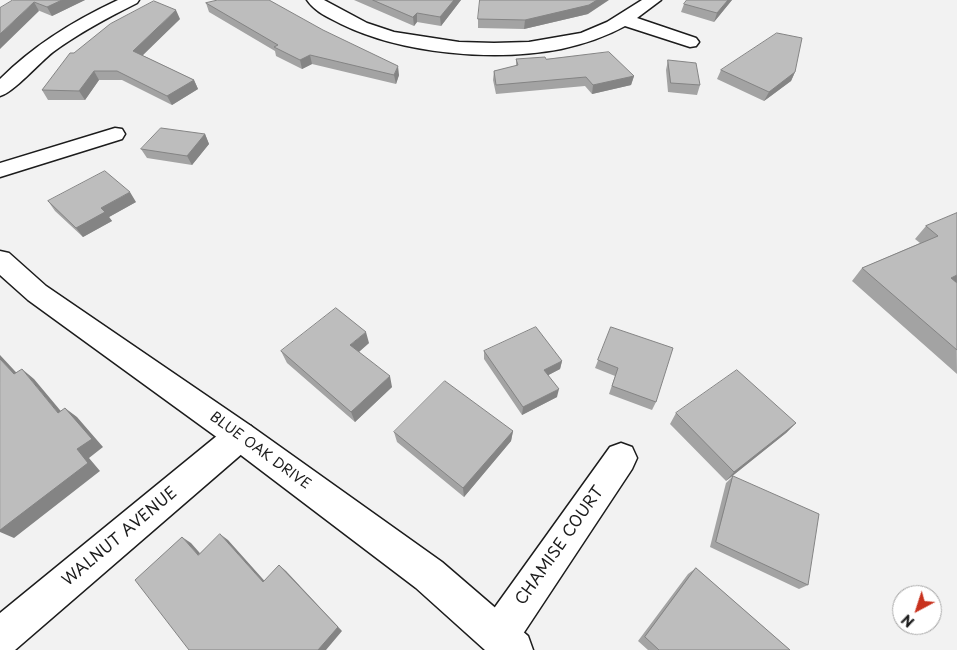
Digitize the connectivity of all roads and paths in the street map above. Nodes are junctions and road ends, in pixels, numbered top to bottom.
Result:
1 (131, 0) edge
2 (315, 0) edge
3 (653, 0) edge
4 (625, 20) junction
5 (690, 42) dead end
6 (0, 90) edge
7 (115, 134) dead end
8 (0, 170) edge
9 (0, 260) edge
10 (240, 436) junction
11 (621, 458) dead end
12 (0, 638) edge
13 (506, 642) edge

1 - 6 street
2 - 4 street
3 - 4 street
4 - 5 street
7 - 8 street
9 - 10 street, BLUE OAK DRIVE
10 - 12 street, WALNUT AVENUE
10 - 13 street, BLUE OAK DRIVE
11 - 13 street, CHAMISE COURT

